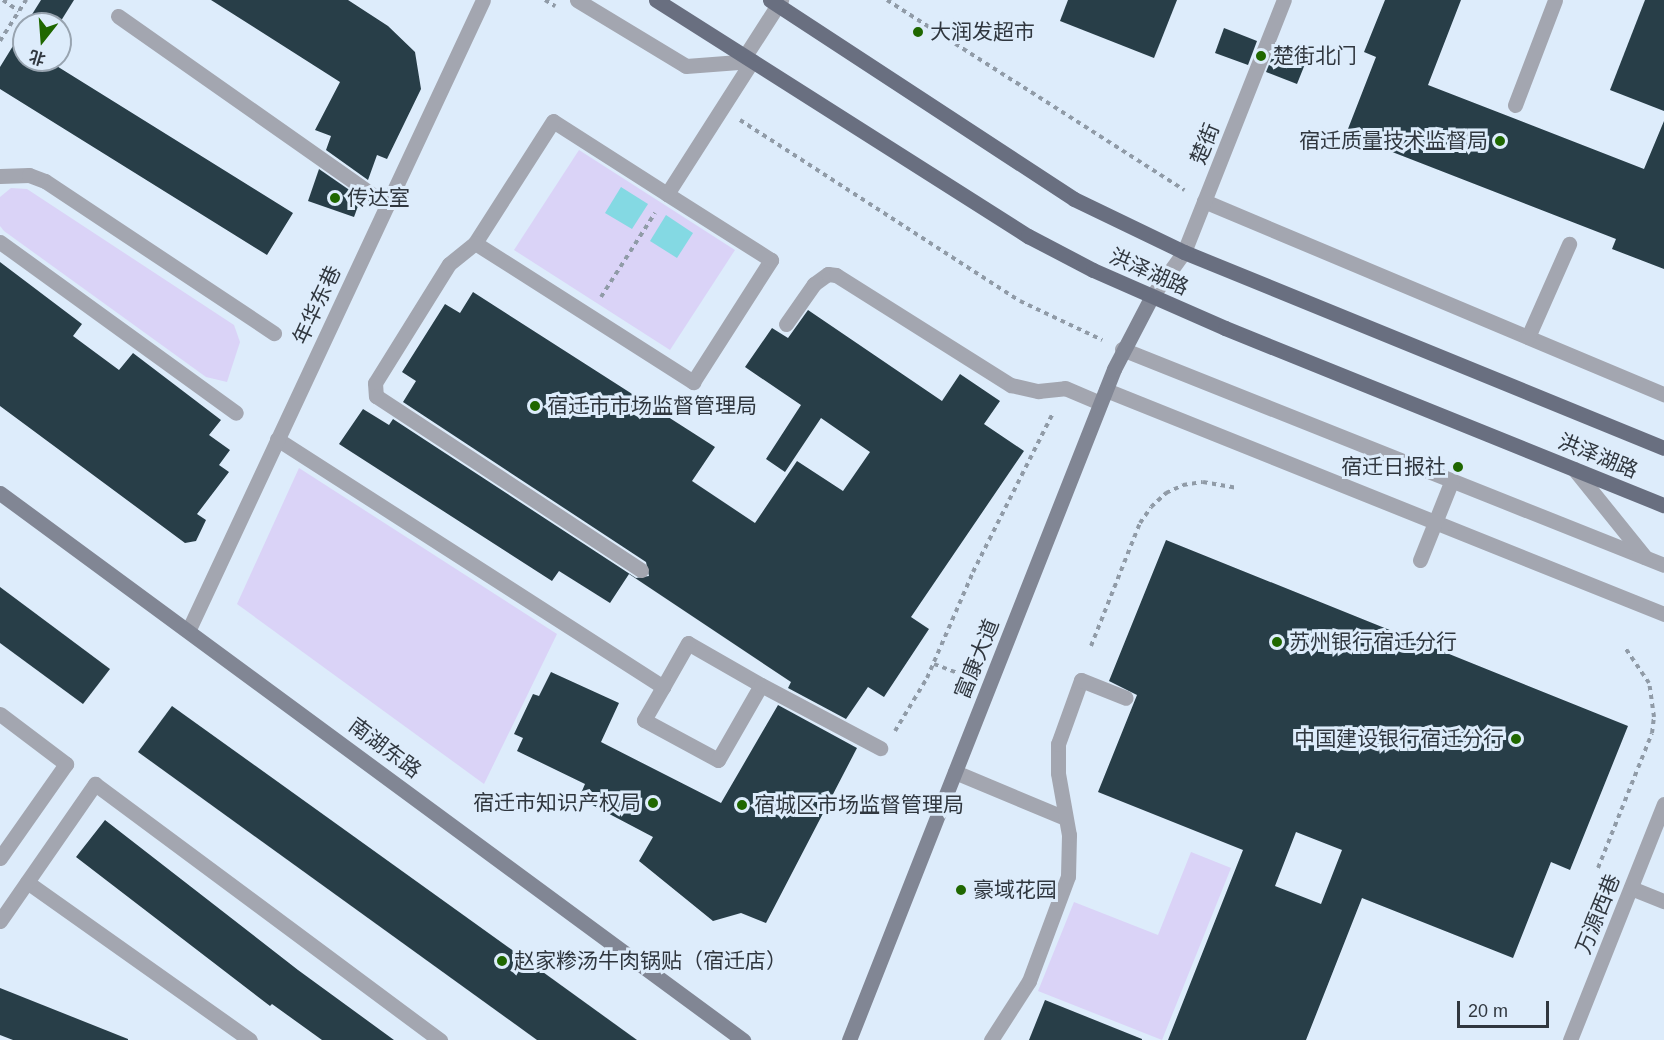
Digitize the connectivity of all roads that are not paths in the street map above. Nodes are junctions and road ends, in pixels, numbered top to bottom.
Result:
1 (483, 0) edge
2 (577, 0) edge
3 (656, 0) edge
4 (1284, 0) edge
5 (1555, 0) edge
6 (776, 2) edge
7 (118, 16) dead end
8 (748, 59) junction
9 (1515, 105) dead end
10 (0, 176) edge
11 (667, 194) junction
12 (1204, 201) junction
13 (387, 205) junction
14 (0, 242) edge
15 (475, 243) junction
16 (1569, 244) dead end
17 (1184, 252) junction
18 (1152, 297) junction
19 (786, 324) dead end
20 (273, 333) dead end
21 (1528, 337) junction
22 (1122, 349) junction
23 (1664, 394) edge
24 (1103, 396) junction
25 (236, 413) dead end
26 (277, 440) junction
27 (1664, 448) edge
28 (1574, 469) junction
29 (1452, 480) junction
30 (0, 493) edge
31 (1664, 505) edge
32 (1435, 523) junction
33 (1646, 558) junction
34 (1420, 560) dead end
35 (1664, 565) edge
36 (641, 570) dead end
37 (1664, 614) edge
38 (189, 629) junction
39 (761, 685) junction
40 (663, 687) junction
41 (1126, 698) dead end
42 (0, 714) edge
43 (880, 748) dead end
44 (955, 772) junction
45 (1664, 804) edge
46 (1065, 818) junction
47 (0, 858) edge
48 (27, 882) junction
49 (1631, 888) junction
50 (1664, 901) edge
51 (0, 921) edge
52 (250, 1040) edge
53 (440, 1040) edge
54 (743, 1040) edge
55 (849, 1040) edge
56 (991, 1040) edge
57 (1570, 1040) edge

1 - 13 street, 年华东巷
2 - 8 street
3 - 8 main road, 洪泽湖路
4 - 12 street, 楚街
5 - 9 street
6 - 8 street
6 - 17 main road, 洪泽湖路
7 - 13 street
8 - 11 street
8 - 18 main road, 洪泽湖路
10 - 20 street
11 - 15 street
11 - 15 street
12 - 17 street, 楚街
12 - 21 street
13 - 26 street, 年华东巷
14 - 25 street
15 - 36 street
16 - 21 street
17 - 18 street, 楚街
17 - 27 main road, 洪泽湖路
18 - 22 street, 富康大道
18 - 28 main road, 洪泽湖路
19 - 24 street
21 - 23 street
22 - 24 street, 富康大道
22 - 29 street
24 - 32 street
24 - 44 street, 富康大道
26 - 38 street, 年华东巷
26 - 40 street
28 - 31 main road, 洪泽湖路
28 - 33 street
29 - 32 street
29 - 33 street
30 - 38 street, 南湖东路
32 - 34 street
32 - 37 street
33 - 35 street
38 - 54 street, 南湖东路
39 - 40 street
39 - 40 street
39 - 43 street
41 - 46 street
42 - 47 street
44 - 46 street
44 - 55 street, 富康大道
45 - 49 street, 万源西巷
46 - 56 street
48 - 51 street
48 - 52 street
48 - 53 street
49 - 50 street
49 - 57 street, 万源西巷

